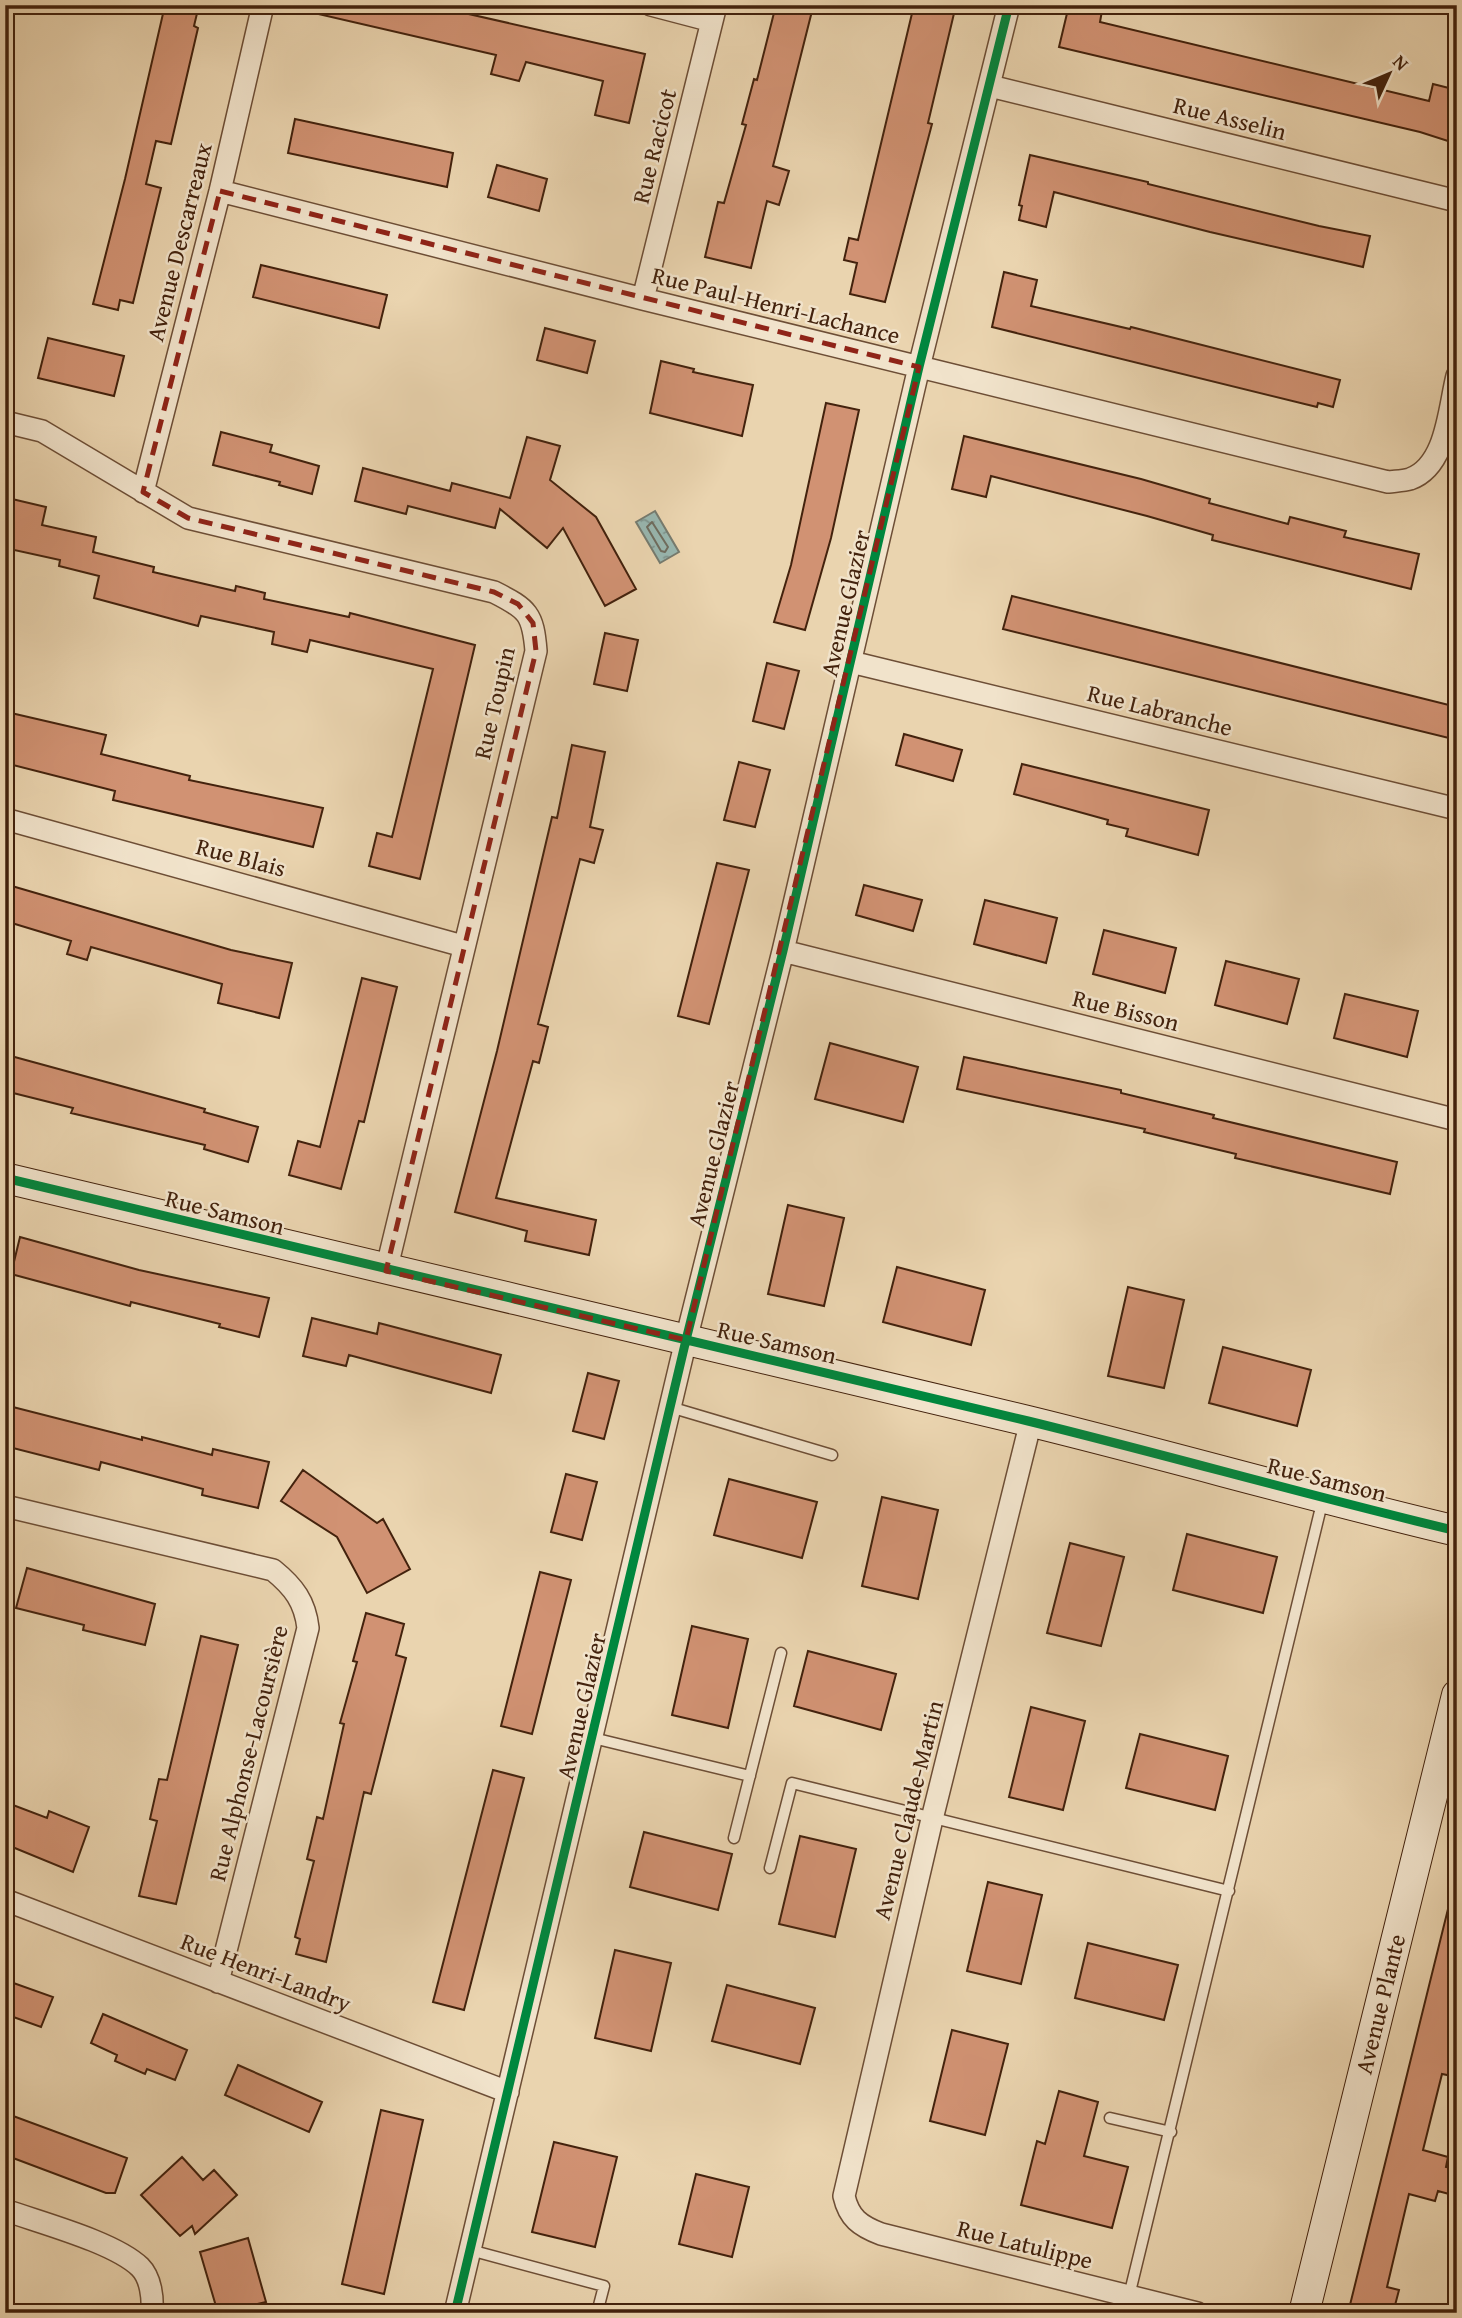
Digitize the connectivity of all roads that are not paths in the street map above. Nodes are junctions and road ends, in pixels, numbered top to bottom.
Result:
1 (263, 5) edge
2 (651, 5) edge
3 (1009, 5) edge
4 (714, 13) edge
5 (990, 86) junction
6 (220, 191) junction
7 (1457, 201) edge
8 (643, 299) junction
9 (919, 367) junction
10 (1457, 376) edge
11 (5, 422) edge
12 (143, 492) junction
13 (851, 662) junction
14 (1457, 809) edge
15 (5, 819) edge
16 (463, 946) junction
17 (783, 951) junction
18 (1457, 1120) edge
19 (5, 1178) edge
20 (386, 1271) junction
21 (686, 1340) junction
22 (670, 1407) junction
23 (1031, 1421) junction
24 (832, 1455) dead end
25 (1323, 1499) junction
26 (5, 1506) edge
27 (1457, 1531) edge
28 (781, 1653) dead end
29 (1457, 1695) edge
30 (593, 1738) junction
31 (750, 1776) junction
32 (932, 1819) junction
33 (734, 1838) dead end
34 (770, 1868) dead end
35 (1229, 1891) junction
36 (5, 1900) edge
37 (218, 1982) junction
38 (508, 2092) junction
39 (1110, 2118) dead end
40 (1171, 2132) junction
41 (5, 2210) edge
42 (848, 2213) joint
43 (470, 2250) junction
44 (1129, 2296) junction
45 (152, 2313) edge
46 (455, 2313) edge
47 (597, 2313) edge
48 (1196, 2313) edge
49 (1304, 2313) edge

1 - 6 street, Avenue Descarreaux
2 - 4 street
3 - 5 street, Avenue Glazier
4 - 8 street, Rue Racicot
5 - 7 street, Rue Asselin
5 - 9 street, Avenue Glazier
6 - 8 street, Rue Paul-Henri-Lachance
6 - 12 street, Avenue Descarreaux
8 - 9 street, Rue Paul-Henri-Lachance
9 - 10 street, Rue Paul-Henri-Lachance
9 - 13 street, Avenue Glazier
11 - 12 street, Rue Toupin
12 - 16 street, Rue Toupin
13 - 14 street, Rue Labranche
13 - 17 street, Avenue Glazier
15 - 16 street, Rue Blais
16 - 20 street, Rue Toupin
17 - 18 street, Rue Bisson
17 - 21 street, Avenue Glazier
19 - 20 street, Rue Samson
20 - 21 street, Rue Samson
21 - 22 street, Avenue Glazier
21 - 23 street, Rue Samson
22 - 24 lane
22 - 30 street, Avenue Glazier
23 - 25 street, Rue Samson
23 - 32 street, Avenue Claude-Martin
25 - 27 street, Rue Samson
25 - 35 lane
26 - 37 street, Rue Alphonse-Lacoursière
28 - 31 lane
29 - 49 street, Avenue Plante
30 - 31 lane
30 - 38 street, Avenue Glazier
31 - 33 lane
32 - 34 lane
32 - 35 lane
32 - 42 street, Avenue Claude-Martin
35 - 40 lane
36 - 37 street, Rue Henri-Landry
37 - 38 street, Rue Henri-Landry
38 - 43 street, Avenue Glazier
39 - 40 lane
40 - 44 lane
41 - 45 street
42 - 44 street, Rue Latulippe
43 - 46 street, Avenue Glazier
43 - 47 lane
44 - 48 street, Rue Latulippe

